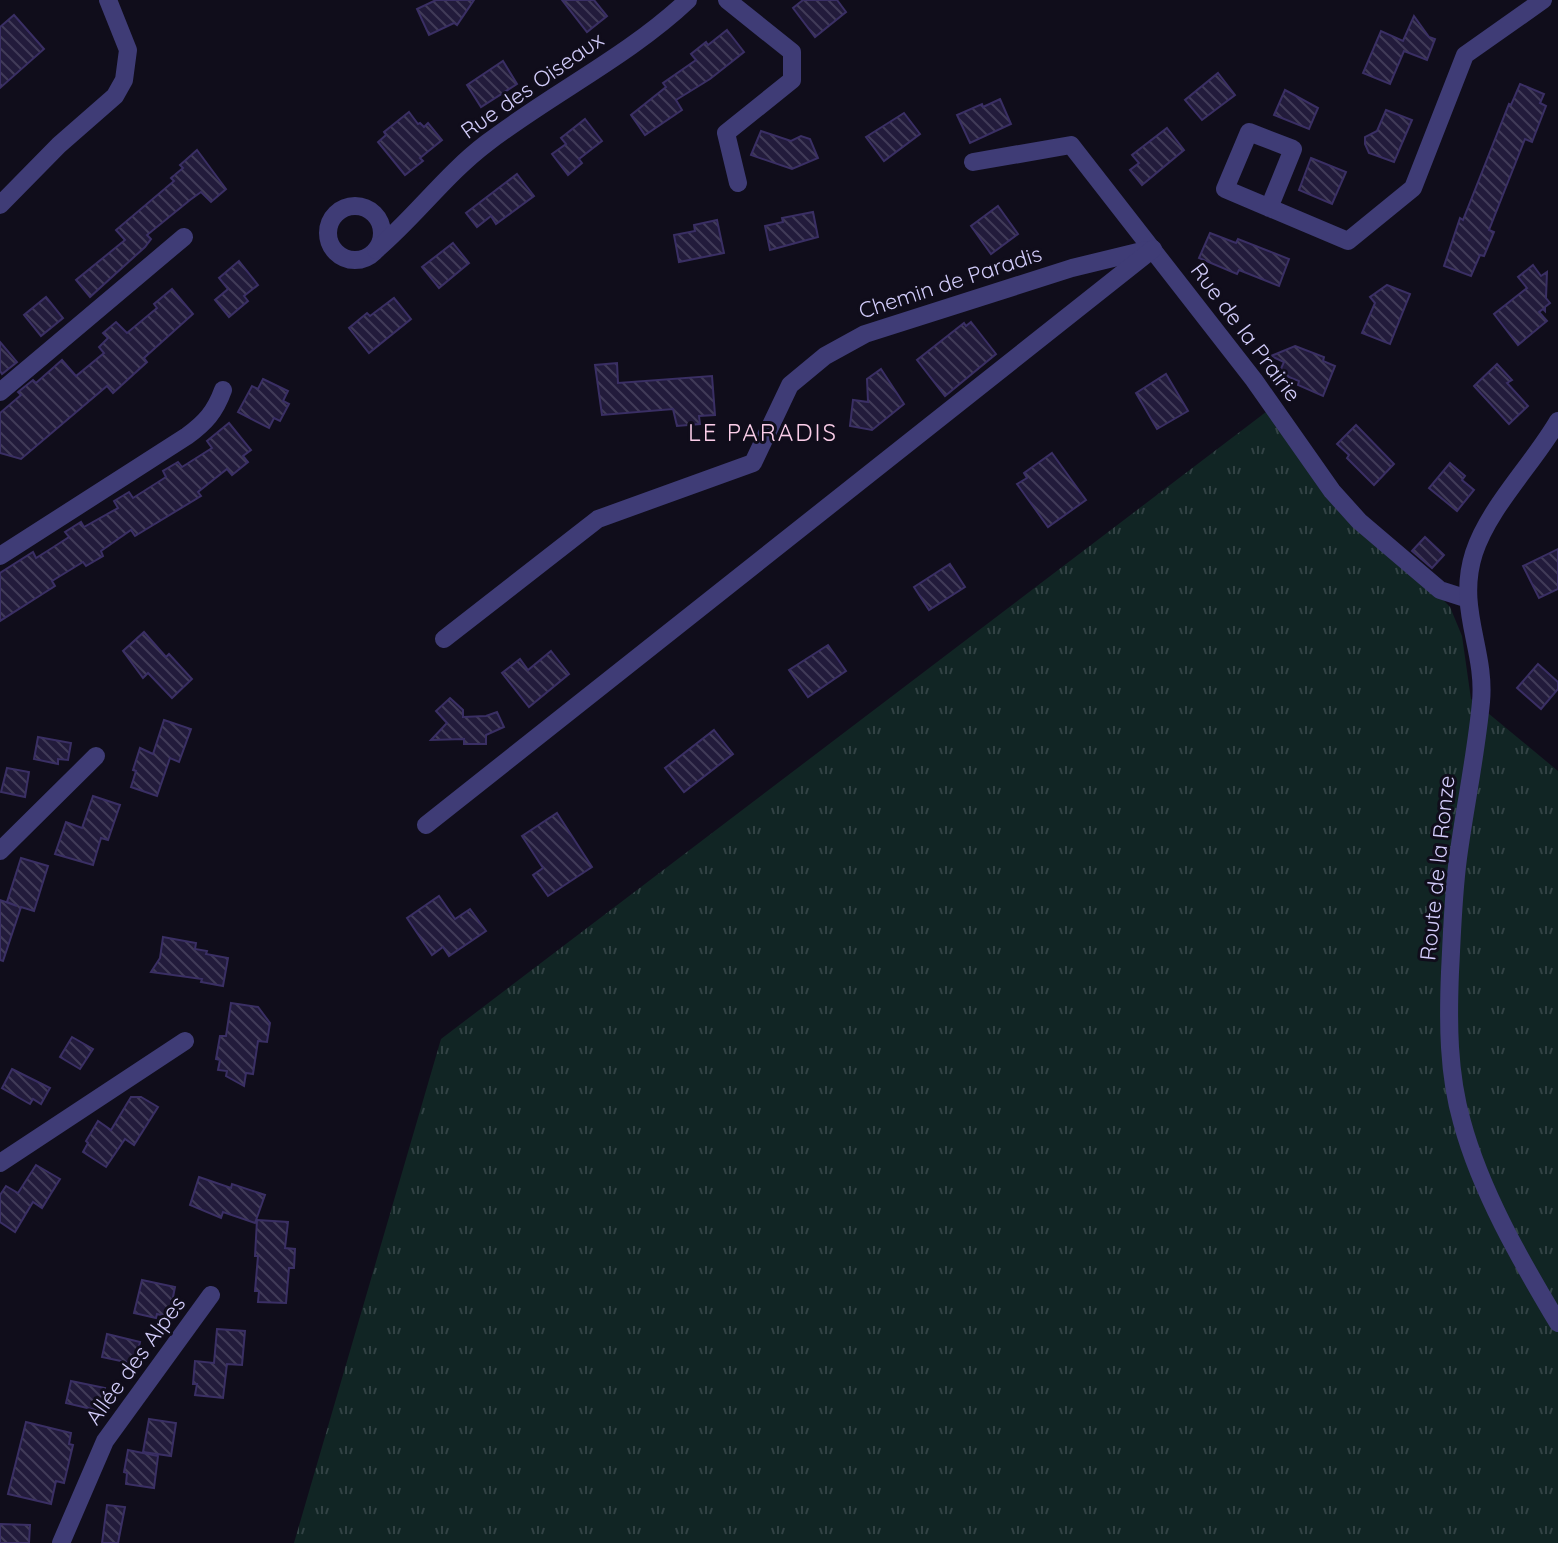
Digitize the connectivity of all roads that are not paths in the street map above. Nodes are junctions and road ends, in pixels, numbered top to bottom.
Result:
1 (108, 0) edge
2 (688, 0) edge
3 (727, 0) edge
4 (1543, 0) edge
5 (973, 162) dead end
6 (738, 183) dead end
7 (0, 205) edge
8 (1269, 208) dead end
9 (184, 237) dead end
10 (1153, 249) junction
11 (376, 250) dead end
12 (223, 390) dead end
13 (0, 392) edge
14 (1558, 421) edge
15 (1551, 448) edge
16 (0, 556) edge
17 (1468, 599) junction
18 (444, 639) dead end
19 (96, 756) dead end
20 (426, 825) dead end
21 (0, 851) edge
22 (185, 1041) dead end
23 (0, 1163) edge
24 (211, 1295) dead end
25 (1558, 1323) edge
26 (61, 1543) edge

1 - 7 street
2 - 11 street, Rue des Oiseaux
3 - 6 street
4 - 8 street
5 - 10 street, Rue de la Prairie
9 - 13 street
10 - 17 street, Rue de la Prairie
10 - 18 street, Chemin de Paradis
10 - 20 street
12 - 16 street
14 - 15 street, Route de la Ronze
15 - 17 street, Route de la Ronze
17 - 25 street, Route de la Ronze
19 - 21 street
22 - 23 street
24 - 26 street, Allée des Alpes

